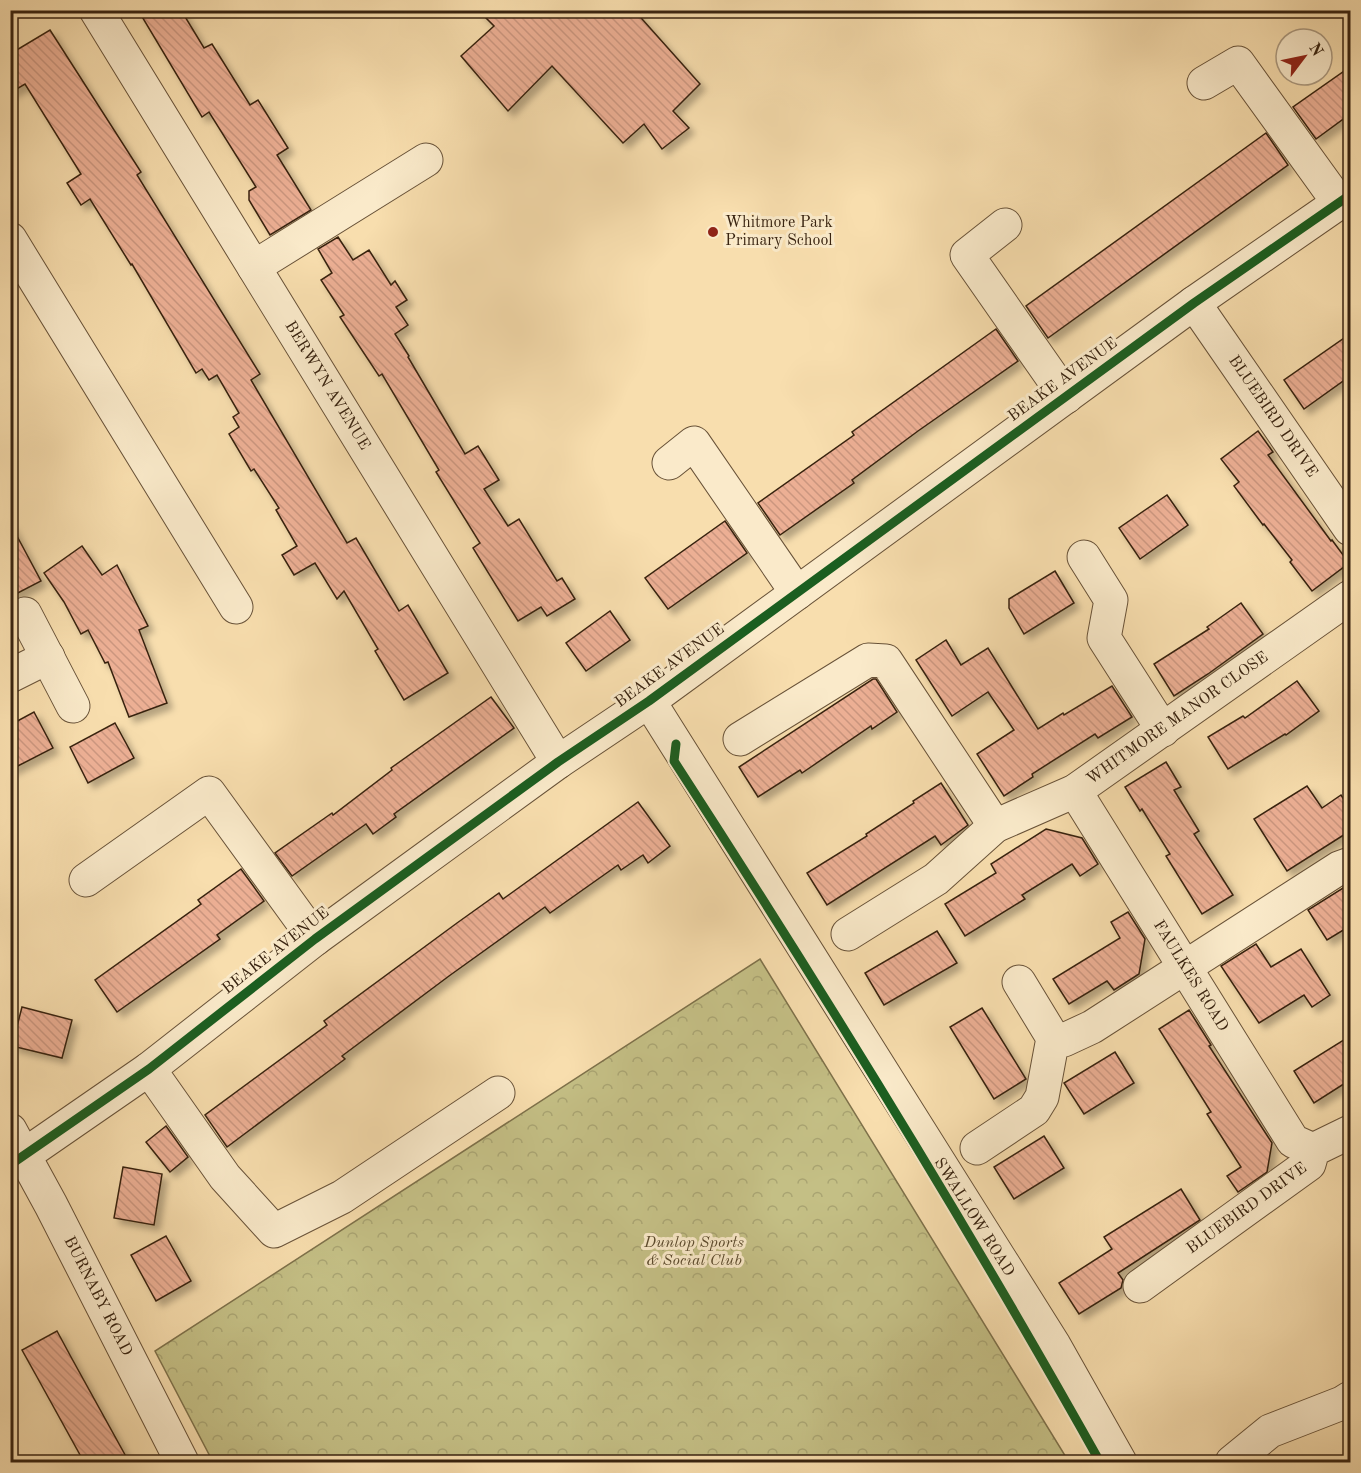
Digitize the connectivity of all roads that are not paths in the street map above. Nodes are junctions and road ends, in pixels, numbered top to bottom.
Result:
1 (96, 10) edge
2 (1204, 83) dead end
3 (426, 160) dead end
4 (1345, 199) edge
5 (1005, 225) dead end
6 (10, 239) edge
7 (254, 267) junction
8 (1194, 303) junction
9 (1066, 397) junction
10 (669, 463) dead end
11 (1350, 529) edge
12 (1084, 557) dead end
13 (797, 593) junction
14 (1350, 597) edge
15 (236, 608) dead end
16 (25, 614) dead end
17 (48, 657) junction
18 (10, 676) edge
19 (649, 701) junction
20 (73, 706) dead end
21 (1163, 730) junction
22 (740, 739) dead end
23 (558, 762) junction
24 (1075, 791) junction
25 (995, 826) junction
26 (1350, 864) edge
27 (86, 880) dead end
28 (848, 934) dead end
29 (315, 939) junction
30 (1184, 968) junction
31 (1019, 982) dead end
32 (1053, 1038) junction
33 (149, 1070) junction
34 (498, 1093) dead end
35 (1350, 1132) edge
36 (977, 1148) dead end
37 (15, 1150) edge
38 (1313, 1150) junction
39 (1140, 1286) dead end
40 (1350, 1398) edge
41 (182, 1462) edge
42 (1120, 1462) edge
43 (1232, 1462) edge

1 - 7 street, BERWYN AVENUE
2 - 4 street
3 - 7 street
4 - 8 street, BEAKE AVENUE
5 - 9 street
6 - 15 street
7 - 23 street, BERWYN AVENUE
8 - 9 street, BEAKE AVENUE
8 - 11 street, BLUEBIRD DRIVE
9 - 13 street, BEAKE AVENUE
10 - 13 street
12 - 21 street
13 - 19 street, BEAKE AVENUE
14 - 21 street, WHITMORE MANOR CLOSE
16 - 17 street
17 - 18 street
17 - 20 street
19 - 23 street, BEAKE AVENUE
19 - 42 street, SWALLOW ROAD
21 - 24 street, WHITMORE MANOR CLOSE
22 - 25 street
23 - 29 street, BEAKE AVENUE
24 - 25 street, WHITMORE MANOR CLOSE
24 - 30 street, FAULKES ROAD
25 - 28 street, WHITMORE MANOR CLOSE
26 - 30 street
27 - 29 street
29 - 33 street, BEAKE AVENUE
30 - 32 street
30 - 38 street, FAULKES ROAD
31 - 32 street
32 - 36 street
33 - 34 street
33 - 37 street, BEAKE AVENUE
35 - 38 street, BLUEBIRD DRIVE
37 - 41 street, BURNABY ROAD
38 - 39 street, BLUEBIRD DRIVE
40 - 43 street

